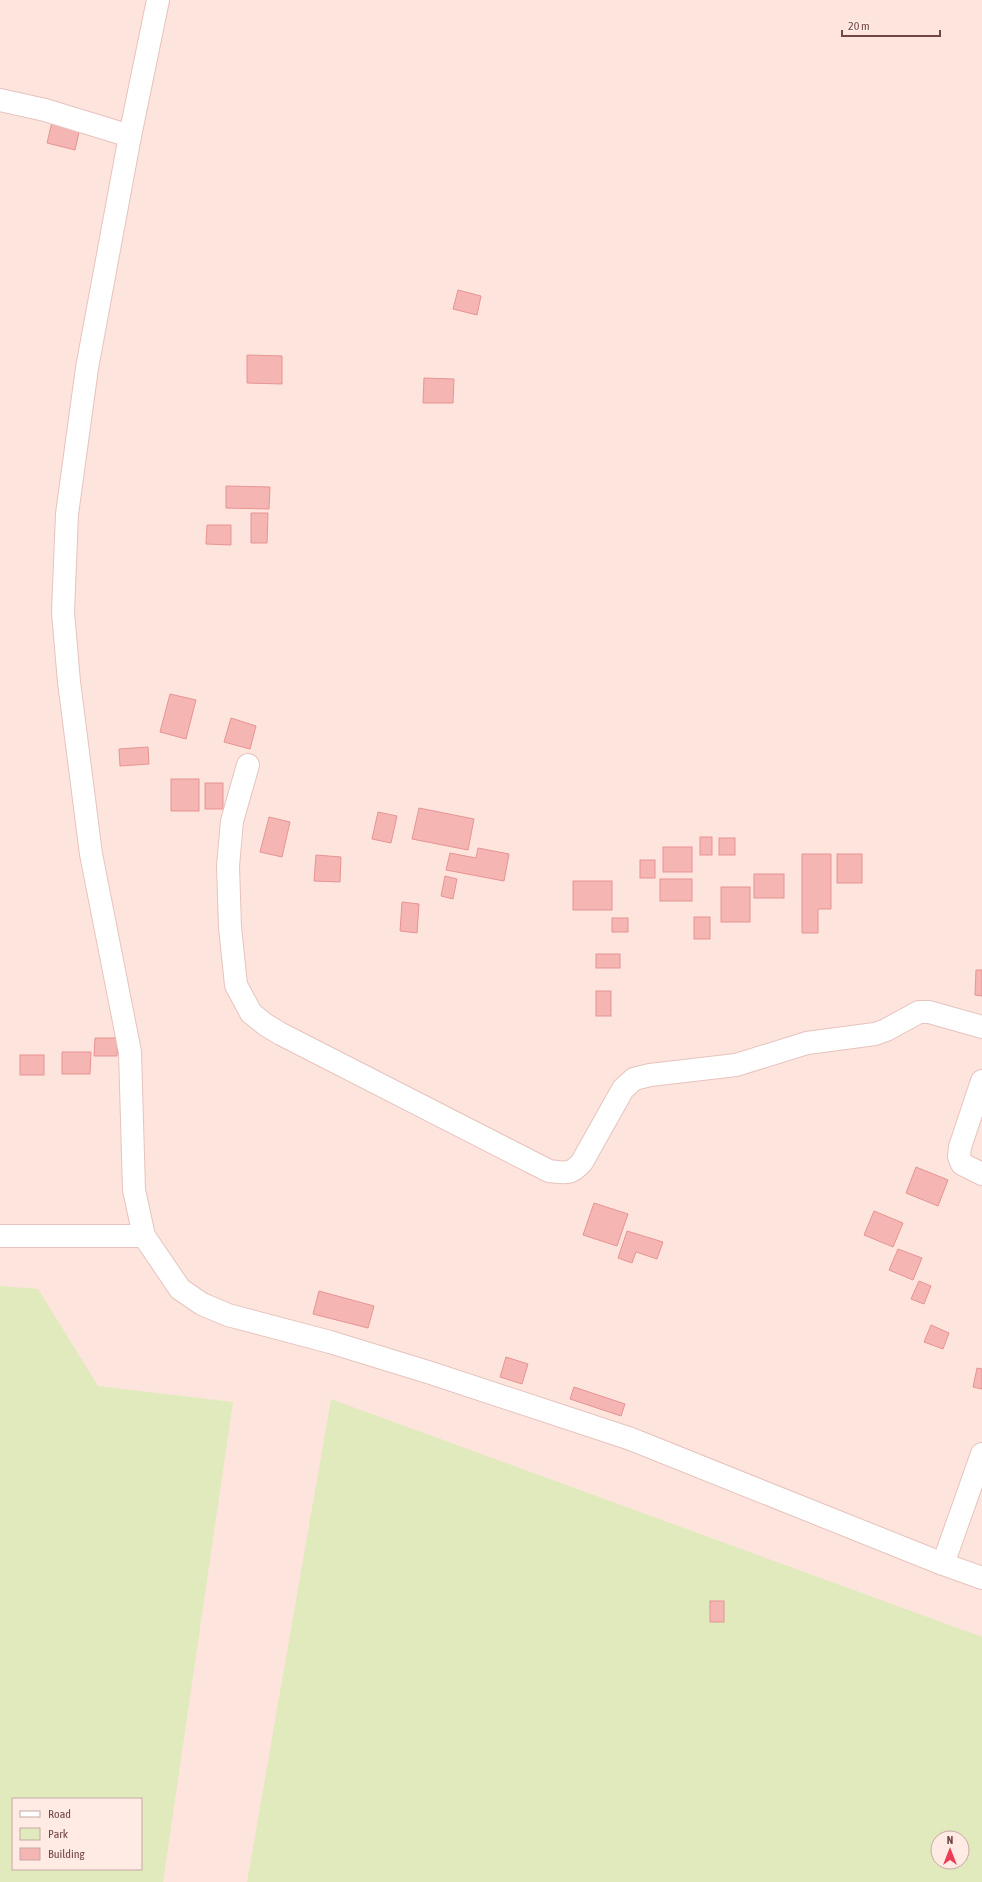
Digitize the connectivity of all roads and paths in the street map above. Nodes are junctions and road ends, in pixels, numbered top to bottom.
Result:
1 (158, 0) edge
2 (0, 100) edge
3 (130, 136) junction
4 (248, 765) dead end
5 (982, 1027) edge
6 (982, 1081) edge
7 (982, 1174) edge
8 (0, 1236) edge
9 (144, 1236) junction
10 (982, 1454) edge
11 (943, 1564) junction
12 (982, 1578) edge

1 - 3 street
2 - 3 street
3 - 9 street
4 - 5 street
6 - 7 street
8 - 9 street
9 - 11 street
10 - 11 street
11 - 12 street

